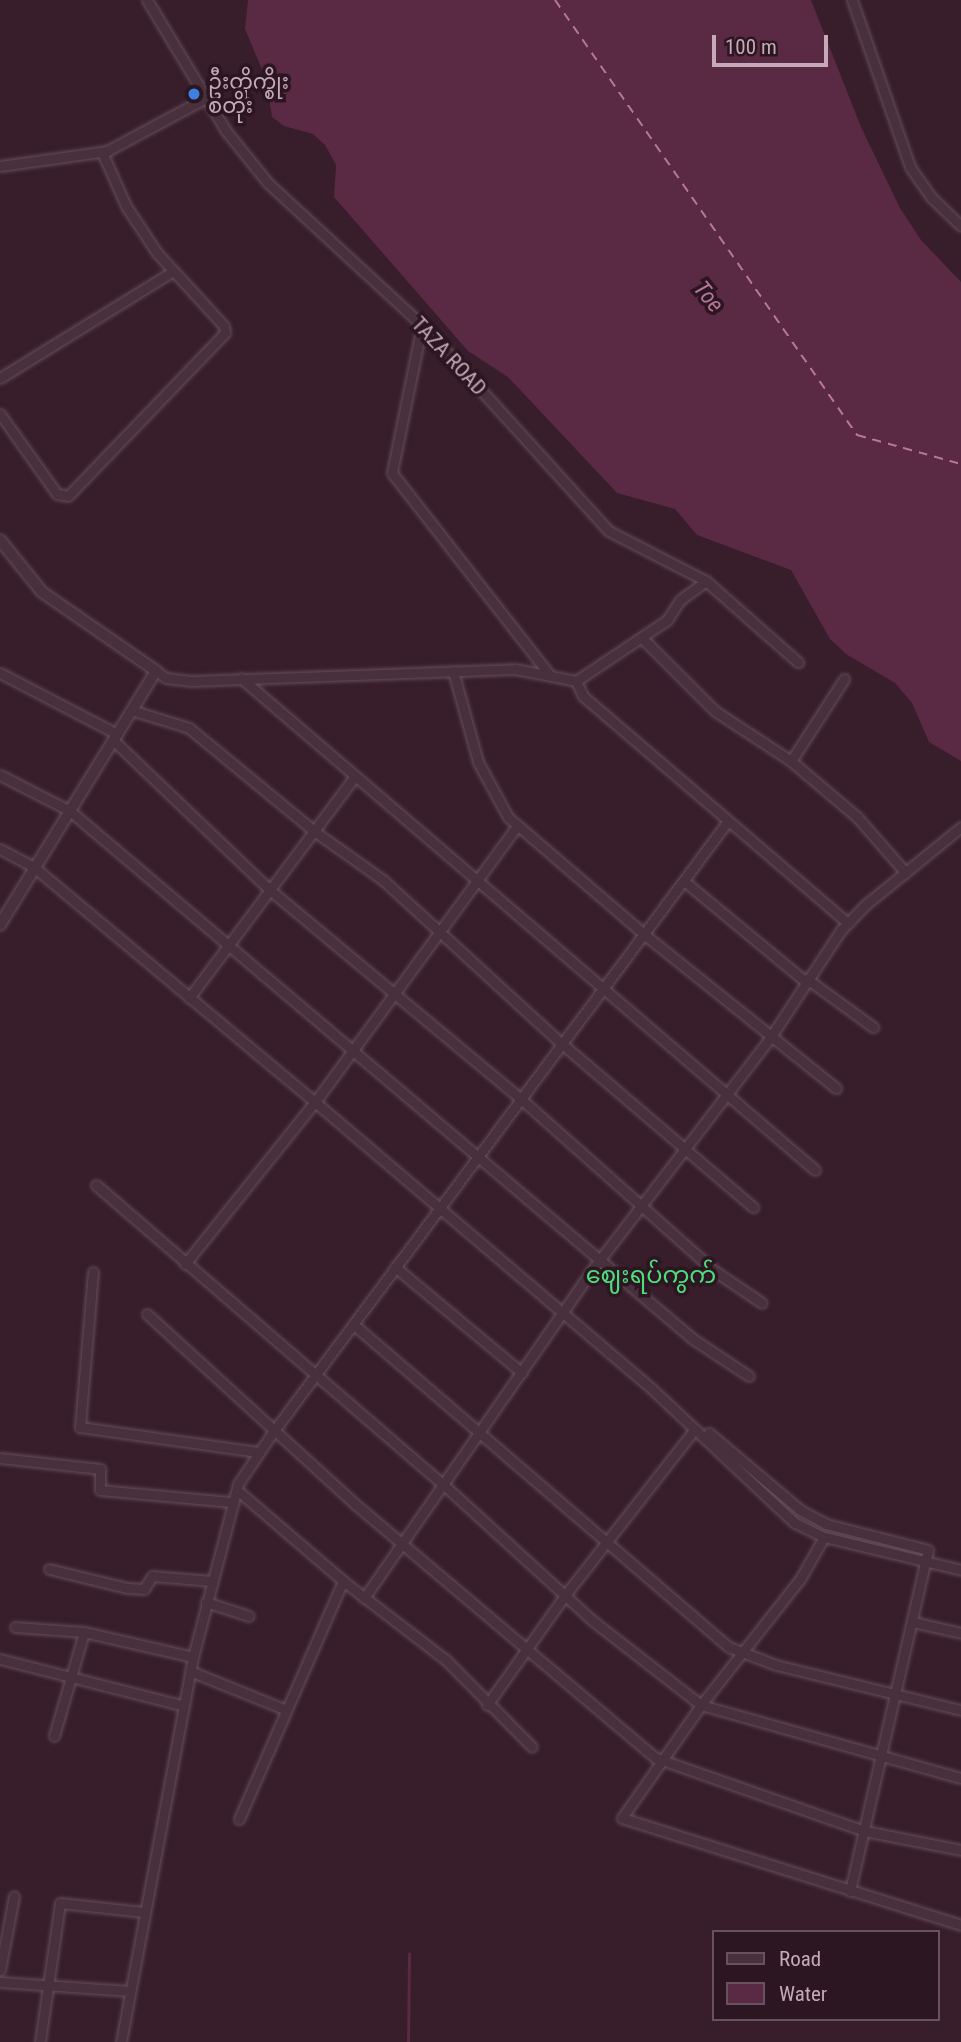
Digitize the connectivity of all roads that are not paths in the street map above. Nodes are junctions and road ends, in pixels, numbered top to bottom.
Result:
1 (147, 0) edge
2 (852, 0) edge
3 (206, 98) junction
4 (102, 152) junction
5 (0, 166) edge
6 (961, 226) edge
7 (173, 271) junction
8 (422, 325) junction
9 (0, 378) edge
10 (0, 414) edge
11 (0, 540) edge
12 (706, 581) junction
13 (642, 638) junction
14 (798, 662) dead end
15 (156, 671) junction
16 (453, 671) junction
17 (0, 673) edge
18 (548, 673) junction
19 (241, 678) junction
20 (844, 679) dead end
21 (576, 681) junction
22 (131, 710) junction
23 (115, 737) junction
24 (791, 761) junction
25 (0, 775) edge
26 (355, 776) junction
27 (70, 811) junction
28 (728, 821) junction
29 (517, 826) junction
30 (961, 827) edge
31 (314, 831) junction
32 (0, 849) edge
33 (35, 868) junction
34 (906, 873) junction
35 (476, 879) junction
36 (684, 881) junction
37 (270, 890) junction
38 (848, 923) junction
39 (0, 925) edge
40 (438, 933) junction
41 (645, 935) junction
42 (230, 944) junction
43 (806, 980) junction
44 (602, 988) junction
45 (393, 993) junction
46 (189, 998) junction
47 (873, 1027) dead end
48 (770, 1038) junction
49 (561, 1043) junction
50 (353, 1048) junction
51 (836, 1088) dead end
52 (725, 1093) junction
53 (520, 1099) junction
54 (315, 1102) junction
55 (687, 1151) junction
56 (480, 1155) junction
57 (815, 1170) dead end
58 (96, 1185) dead end
59 (640, 1205) junction
60 (752, 1207) dead end
61 (438, 1210) junction
62 (601, 1261) junction
63 (185, 1264) junction
64 (395, 1268) junction
65 (93, 1272) dead end
66 (762, 1303) dead end
67 (147, 1314) dead end
68 (562, 1314) junction
69 (353, 1324) junction
70 (522, 1373) junction
71 (315, 1375) junction
72 (749, 1376) dead end
73 (695, 1429) junction
74 (272, 1432) junction
75 (480, 1433) junction
76 (704, 1438) junction
77 (258, 1452) junction
78 (0, 1458) edge
79 (443, 1485) junction
80 (237, 1490) junction
81 (233, 1502) junction
82 (824, 1538) junction
83 (403, 1542) junction
84 (608, 1542) junction
85 (927, 1562) junction
86 (49, 1569) dead end
87 (961, 1570) edge
88 (212, 1581) junction
89 (343, 1581) junction
90 (566, 1594) junction
91 (364, 1598) junction
92 (206, 1602) junction
93 (249, 1616) dead end
94 (913, 1622) junction
95 (15, 1627) dead end
96 (84, 1632) junction
97 (961, 1633) edge
98 (527, 1650) junction
99 (743, 1653) junction
100 (193, 1657) junction
101 (0, 1660) edge
102 (190, 1671) junction
103 (68, 1679) junction
104 (897, 1692) junction
105 (487, 1705) junction
106 (701, 1705) junction
107 (184, 1706) junction
108 (284, 1709) junction
109 (961, 1710) edge
110 (54, 1736) dead end
111 (532, 1747) dead end
112 (881, 1759) junction
113 (661, 1760) junction
114 (961, 1778) edge
115 (239, 1819) dead end
116 (865, 1831) junction
117 (961, 1850) edge
118 (850, 1891) junction
119 (14, 1896) dead end
120 (144, 1912) junction
121 (961, 1925) edge
122 (0, 1970) edge
123 (0, 1982) edge
124 (48, 1986) junction
125 (130, 1991) junction
126 (40, 2042) edge
127 (121, 2042) edge

1 - 3 street, TAZA ROAD
2 - 6 street
3 - 4 street
3 - 8 street, TAZA ROAD
4 - 5 street
4 - 7 street
7 - 9 street
7 - 10 street
8 - 12 street, TAZA ROAD
8 - 18 street
11 - 15 street
12 - 13 street
12 - 14 street, TAZA ROAD
13 - 21 street
13 - 24 street
15 - 19 street
15 - 22 street
16 - 18 street
16 - 19 street
16 - 29 street
17 - 23 street
18 - 21 street
19 - 26 street
20 - 24 street
21 - 28 street
22 - 23 street
22 - 31 street
23 - 27 street
23 - 37 street
24 - 34 street
25 - 27 street
26 - 31 street
26 - 35 street
27 - 33 street
27 - 42 street
28 - 36 street
28 - 38 street
29 - 35 street
29 - 41 street
30 - 34 street
31 - 37 street
31 - 40 street
32 - 33 street
33 - 39 street
33 - 46 street
34 - 38 street
35 - 40 street
35 - 44 street
36 - 41 street
36 - 43 street
37 - 42 street
37 - 45 street
38 - 43 street
40 - 45 street
40 - 49 street
41 - 44 street
41 - 48 street
42 - 46 street
42 - 50 street
43 - 47 street
43 - 48 street
44 - 49 street
44 - 52 street
45 - 50 street
45 - 53 street
46 - 54 street
48 - 51 street
48 - 52 street
49 - 53 street
49 - 55 street
50 - 54 street
50 - 56 street
52 - 55 street
52 - 57 street
53 - 56 street
53 - 59 street
54 - 61 street
54 - 63 street
55 - 59 street
55 - 60 street
56 - 61 street
56 - 62 street
58 - 63 street
59 - 62 street
59 - 66 street
61 - 64 street
61 - 68 street
62 - 68 street
62 - 72 street
63 - 71 street
64 - 69 street
64 - 70 street
65 - 77 street
67 - 74 street
68 - 70 street
68 - 73 street
69 - 71 street
69 - 75 street
70 - 75 street
71 - 74 street
71 - 79 street
73 - 76 street
73 - 84 street
74 - 77 street
74 - 83 street
75 - 79 street
75 - 84 street
76 - 82 street
76 - 85 street
77 - 80 street
78 - 81 street
79 - 83 street
79 - 90 street
80 - 81 street
80 - 89 street
81 - 88 street
82 - 85 street
82 - 99 street
83 - 91 street
83 - 98 street
84 - 90 street
84 - 99 street
85 - 87 street
85 - 94 street
86 - 88 street
88 - 92 street
89 - 91 street
89 - 108 street
90 - 98 street
90 - 106 street
91 - 105 street
92 - 93 street
92 - 100 street
94 - 97 street
94 - 104 street
95 - 96 street
96 - 100 street
96 - 103 street
98 - 105 street
98 - 113 street
99 - 104 street
99 - 106 street
100 - 102 street
101 - 103 street
102 - 107 street
102 - 108 street
103 - 107 street
103 - 110 street
104 - 109 street
104 - 112 street
105 - 111 street
106 - 112 street
106 - 113 street
107 - 120 street
108 - 115 street
112 - 114 street
112 - 116 street
113 - 116 street
113 - 118 street
116 - 117 street
116 - 118 street
118 - 121 street
119 - 122 street
120 - 124 street
120 - 125 street
123 - 124 street
124 - 125 street
124 - 126 street
125 - 127 street

